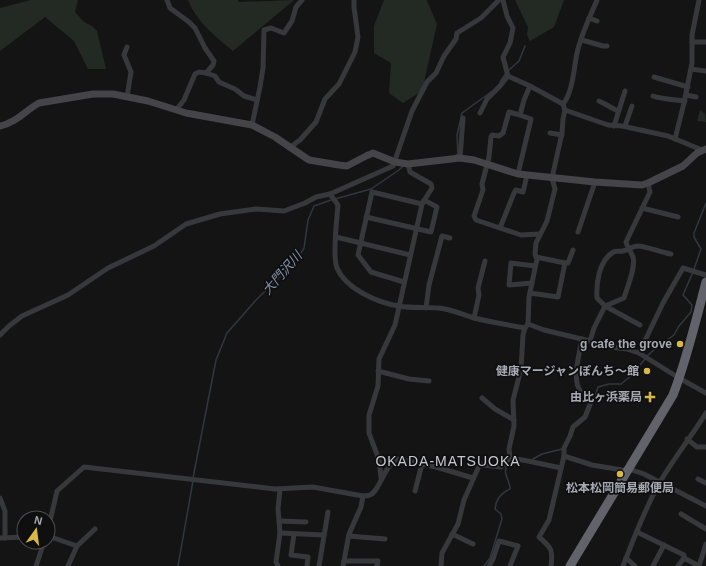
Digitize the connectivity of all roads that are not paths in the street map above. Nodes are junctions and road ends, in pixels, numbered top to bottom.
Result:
1 (167, 0) edge
2 (302, 0) edge
3 (354, 0) edge
4 (500, 0) edge
5 (503, 0) edge
6 (597, 0) edge
7 (699, 0) edge
8 (590, 18) junction
9 (597, 21) dead end
10 (582, 40) junction
11 (692, 42) junction
12 (706, 42) edge
13 (607, 46) dead end
14 (127, 47) dead end
15 (691, 70) junction
16 (706, 71) edge
17 (206, 73) junction
18 (508, 76) junction
19 (654, 77) dead end
20 (530, 86) junction
21 (688, 87) junction
22 (624, 91) dead end
23 (686, 94) junction
24 (654, 96) dead end
25 (127, 97) junction
26 (696, 97) dead end
27 (257, 100) junction
28 (599, 101) dead end
29 (685, 101) junction
30 (563, 104) junction
31 (632, 106) dead end
32 (176, 110) junction
33 (565, 110) junction
34 (618, 111) junction
35 (480, 113) dead end
36 (520, 115) junction
37 (463, 118) dead end
38 (252, 125) junction
39 (0, 126) edge
40 (614, 126) junction
41 (625, 126) junction
42 (550, 133) dead end
43 (562, 135) junction
44 (675, 139) junction
45 (289, 148) junction
46 (704, 149) edge
47 (460, 158) junction
48 (395, 162) junction
49 (408, 164) junction
50 (487, 164) junction
51 (518, 174) junction
52 (527, 175) junction
53 (552, 178) junction
54 (595, 182) junction
55 (648, 183) junction
56 (333, 198) junction
57 (423, 202) junction
58 (642, 208) junction
59 (366, 217) junction
60 (678, 217) dead end
61 (500, 228) junction
62 (416, 229) junction
63 (578, 232) dead end
64 (540, 234) junction
65 (336, 236) junction
66 (450, 238) dead end
67 (360, 242) junction
68 (573, 250) dead end
69 (628, 250) junction
70 (671, 254) dead end
71 (410, 255) junction
72 (536, 257) junction
73 (485, 262) dead end
74 (565, 262) junction
75 (535, 266) junction
76 (706, 275) edge
77 (404, 282) junction
78 (706, 282) edge
79 (532, 284) junction
80 (530, 293) junction
81 (703, 305) edge
82 (399, 306) junction
83 (605, 306) junction
84 (426, 308) junction
85 (474, 318) junction
86 (640, 325) dead end
87 (527, 326) junction
88 (0, 336) edge
89 (582, 339) junction
90 (590, 341) junction
91 (639, 352) junction
92 (378, 371) junction
93 (679, 378) junction
94 (429, 381) dead end
95 (706, 393) edge
96 (482, 398) dead end
97 (706, 413) edge
98 (514, 420) junction
99 (687, 439) junction
100 (706, 447) edge
101 (564, 451) junction
102 (510, 458) junction
103 (422, 464) junction
104 (561, 468) junction
105 (628, 470) junction
106 (381, 478) junction
107 (473, 478) junction
108 (698, 479) dead end
109 (660, 482) junction
110 (706, 483) edge
111 (280, 489) junction
112 (415, 491) dead end
113 (363, 496) junction
114 (0, 498) edge
115 (706, 506) edge
116 (53, 510) edge
117 (328, 512) dead end
118 (681, 514) dead end
119 (280, 521) junction
120 (306, 522) dead end
121 (95, 529) dead end
122 (706, 529) edge
123 (637, 532) junction
124 (280, 533) junction
125 (294, 534) junction
126 (452, 534) junction
127 (324, 535) junction
128 (349, 536) junction
129 (16, 537) edge
130 (3, 538) edge
131 (56, 539) edge
132 (385, 539) dead end
133 (472, 544) dead end
134 (664, 545) junction
135 (706, 545) edge
136 (77, 546) junction
137 (41, 550) edge
138 (626, 558) junction
139 (684, 558) junction
140 (343, 563) edge
141 (36, 566) edge
142 (68, 566) edge
143 (278, 566) edge
144 (307, 566) edge
145 (320, 566) edge
146 (377, 566) edge
147 (442, 566) edge
148 (489, 566) edge
149 (510, 566) edge
150 (551, 566) edge
151 (570, 566) edge
152 (623, 566) edge
153 (635, 566) edge
154 (653, 566) edge
155 (678, 566) edge
156 (699, 566) edge

1 - 17 street
2 - 27 street
3 - 45 street
4 - 48 street
5 - 18 street
6 - 8 street
7 - 11 street
8 - 9 street
8 - 10 street
10 - 13 street
10 - 30 street
11 - 12 street
11 - 15 street
14 - 25 street
15 - 16 street
15 - 21 street
17 - 27 street
17 - 32 street
18 - 20 street
18 - 35 street
19 - 21 street
20 - 30 street
20 - 36 street
21 - 23 street
22 - 34 street
23 - 26 street
23 - 29 street
24 - 29 street
25 - 32 street
25 - 39 street
27 - 38 street
28 - 34 street
29 - 44 street
30 - 33 street
31 - 41 street
32 - 38 street
33 - 40 street
33 - 43 street
34 - 40 street
36 - 50 street
36 - 51 street
37 - 47 street
38 - 45 street
40 - 41 street
41 - 44 street
42 - 43 street
43 - 53 street
44 - 46 street
45 - 48 street
46 - 55 street
47 - 49 street
47 - 50 street
48 - 49 street
48 - 56 street
49 - 57 street
50 - 51 street
50 - 61 street
51 - 52 street
52 - 53 street
52 - 61 street
53 - 54 street
53 - 64 street
54 - 55 street
54 - 63 street
55 - 58 street
56 - 65 street
56 - 88 street
57 - 59 street
57 - 62 street
57 - 62 street
58 - 60 street
58 - 69 street
59 - 62 street
59 - 67 street
61 - 64 street
62 - 71 street
64 - 72 street
65 - 67 street
65 - 82 street
66 - 84 street
67 - 71 street
67 - 77 street
68 - 74 street
69 - 70 street
69 - 83 street
69 - 83 street
71 - 77 street
72 - 74 street
72 - 75 street
73 - 85 street
74 - 80 street
75 - 79 street
75 - 79 street
76 - 91 street
77 - 82 street
78 - 81 highway
79 - 80 street
80 - 87 street
81 - 93 highway
82 - 84 street
82 - 92 street
83 - 86 street
83 - 90 street
84 - 85 street
85 - 87 street
87 - 89 street
87 - 98 street
89 - 90 street
89 - 101 street
90 - 91 street
91 - 93 street
92 - 94 street
92 - 106 street
93 - 95 street
93 - 105 highway
96 - 98 street
97 - 99 street
98 - 102 street
99 - 100 street
99 - 109 street
101 - 104 street
101 - 105 street
102 - 104 street
102 - 107 street
103 - 106 street
103 - 107 street
103 - 112 street
104 - 150 street
105 - 109 street
105 - 151 highway
106 - 113 street
107 - 126 street
108 - 110 street
109 - 115 street
109 - 123 street
111 - 113 street
111 - 116 street
111 - 119 street
113 - 128 street
114 - 130 street
117 - 127 street
118 - 122 street
119 - 120 street
119 - 124 street
121 - 136 street
123 - 134 street
123 - 138 street
124 - 125 street
124 - 143 street
125 - 127 street
125 - 144 street
126 - 133 street
126 - 147 street
127 - 145 street
128 - 132 street
128 - 140 street
129 - 130 street
131 - 136 street
134 - 139 street
134 - 154 street
135 - 156 street
136 - 142 street
137 - 141 street
138 - 152 street
138 - 153 street
139 - 155 street
139 - 156 street
140 - 146 street
148 - 149 street

